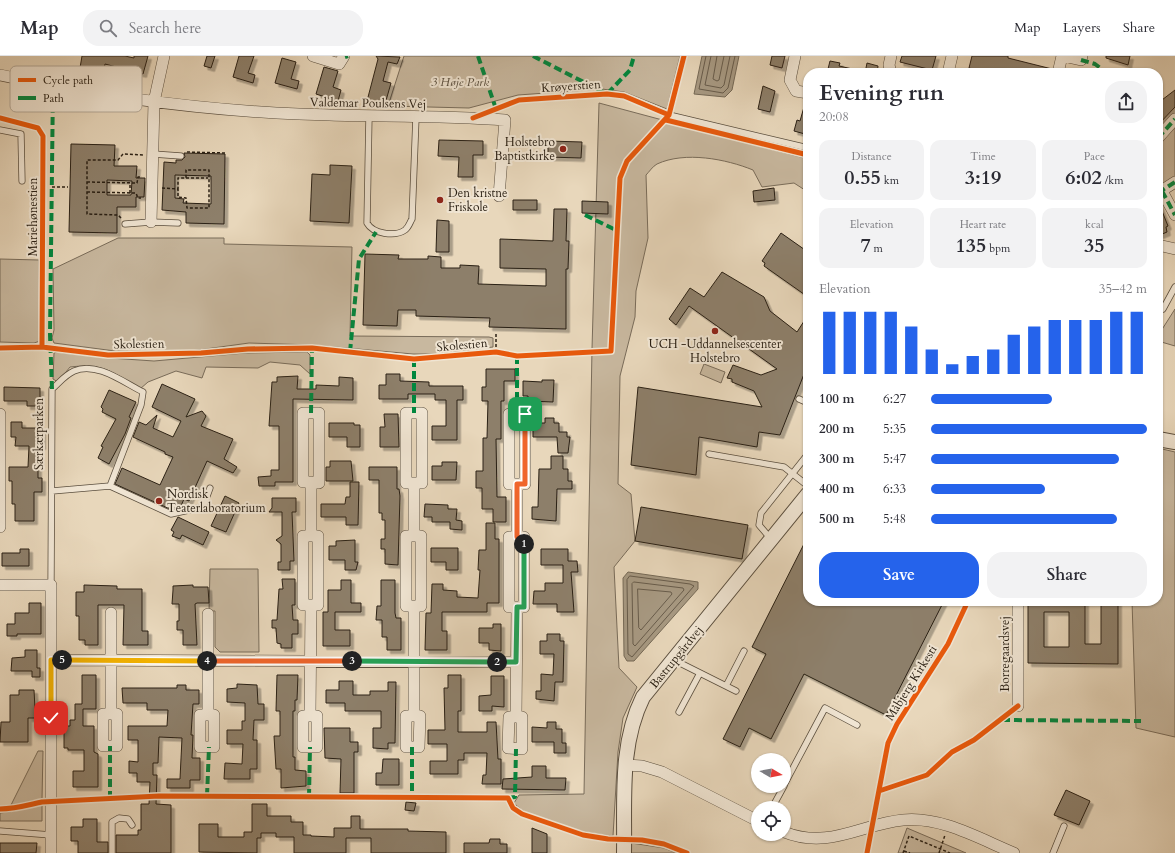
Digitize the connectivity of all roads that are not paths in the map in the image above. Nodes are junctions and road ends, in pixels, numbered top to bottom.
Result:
1 (164, 56) edge
2 (313, 56) edge
3 (344, 56) edge
4 (795, 56) edge
5 (891, 56) edge
6 (952, 56) edge
7 (1063, 56) edge
8 (1082, 56) edge
9 (890, 68) edge
10 (949, 68) edge
11 (1059, 68) edge
12 (0, 75) edge
13 (10, 77) edge
14 (803, 92) edge
15 (142, 100) edge
16 (154, 102) junction
17 (669, 115) dead end
18 (369, 116) junction
19 (416, 116) junction
20 (1175, 120) edge
21 (0, 130) edge
22 (1163, 133) edge
23 (803, 147) edge
24 (153, 155) junction
25 (181, 156) road end
26 (22, 181) dead end
27 (1175, 182) edge
28 (1163, 190) edge
29 (499, 196) dead end
30 (1163, 197) edge
31 (1175, 215) edge
32 (151, 222) junction
33 (178, 223) dead end
34 (125, 224) road end
35 (1163, 246) edge
36 (1175, 249) edge
37 (1175, 287) edge
38 (1163, 309) dead end
39 (799, 399) dead end
40 (803, 401) edge
41 (0, 414) edge
42 (1163, 440) edge
43 (1175, 442) edge
44 (709, 454) dead end
45 (803, 460) edge
46 (793, 473) junction
47 (311, 482) junction
48 (803, 482) edge
49 (414, 483) junction
50 (517, 484) junction
51 (110, 486) junction
52 (210, 488) dead end
53 (52, 491) junction
54 (803, 500) edge
55 (0, 527) edge
56 (772, 540) junction
57 (0, 585) edge
58 (52, 585) junction
59 (1018, 606) edge
60 (111, 613) dead end
61 (208, 614) dead end
62 (744, 651) dead end
63 (674, 659) junction
64 (51, 660) junction
65 (111, 660) junction
66 (208, 661) junction
67 (311, 661) junction
68 (414, 662) junction
69 (516, 662) junction
70 (700, 673) junction
71 (726, 686) junction
72 (736, 691) dead end
73 (1018, 706) dead end
74 (679, 712) dead end
75 (111, 714) dead end
76 (208, 715) dead end
77 (310, 716) dead end
78 (414, 716) dead end
79 (516, 717) dead end
80 (857, 725) dead end
81 (626, 766) junction
82 (791, 773) edge
83 (751, 817) edge
84 (132, 825) dead end
85 (1064, 826) dead end
86 (0, 831) edge
87 (791, 833) edge
88 (51, 835) junction
89 (51, 853) edge
90 (112, 853) edge
91 (624, 853) edge
92 (1014, 853) edge
93 (1053, 853) edge

1 - 16 street
2 - 3 street
4 - 14 street
5 - 9 street
6 - 10 street
7 - 8 street
7 - 11 street
12 - 13 street, Valdemar Poulsens Vej
15 - 16 street, Valdemar Poulsens Vej
16 - 18 street, Valdemar Poulsens Vej
16 - 24 street
17 - 23 lane
18 - 19 street, Valdemar Poulsens Vej
18 - 19 lane
19 - 29 street, Valdemar Poulsens Vej
20 - 22 street
21 - 26 lane
24 - 25 lane
24 - 32 street
27 - 28 street
30 - 31 street
32 - 33 lane
32 - 34 lane
35 - 36 street
37 - 38 lane
39 - 40 lane
41 - 55 street
42 - 43 street
44 - 46 lane
45 - 46 lane
46 - 48 lane
46 - 56 lane
47 - 47 street
47 - 67 street
49 - 49 street
49 - 68 street
50 - 50 street
50 - 69 street
51 - 52 lane
51 - 53 lane
51 - 53 lane, Særkærparken
53 - 58 lane, Særkærparken
54 - 56 street, Bastrupgårdvej
56 - 63 street, Bastrupgårdvej
57 - 58 street
58 - 64 street, Særkærparken
59 - 73 street, Borregaardsvej
60 - 65 street
61 - 66 street
62 - 71 lane
63 - 70 lane
63 - 81 street, Bastrupgårdvej
64 - 65 street
64 - 88 street, Særkærparken
65 - 66 street
65 - 75 street
66 - 67 street
66 - 76 street
67 - 68 street
67 - 77 street
68 - 69 street
68 - 78 street
69 - 79 street
70 - 71 lane
70 - 74 lane
71 - 72 lane
80 - 82 lane
81 - 83 street
81 - 91 street, Bastrupgårdvej
84 - 90 lane
85 - 93 lane
86 - 88 lane
87 - 92 street
88 - 89 street, Særkærparken

